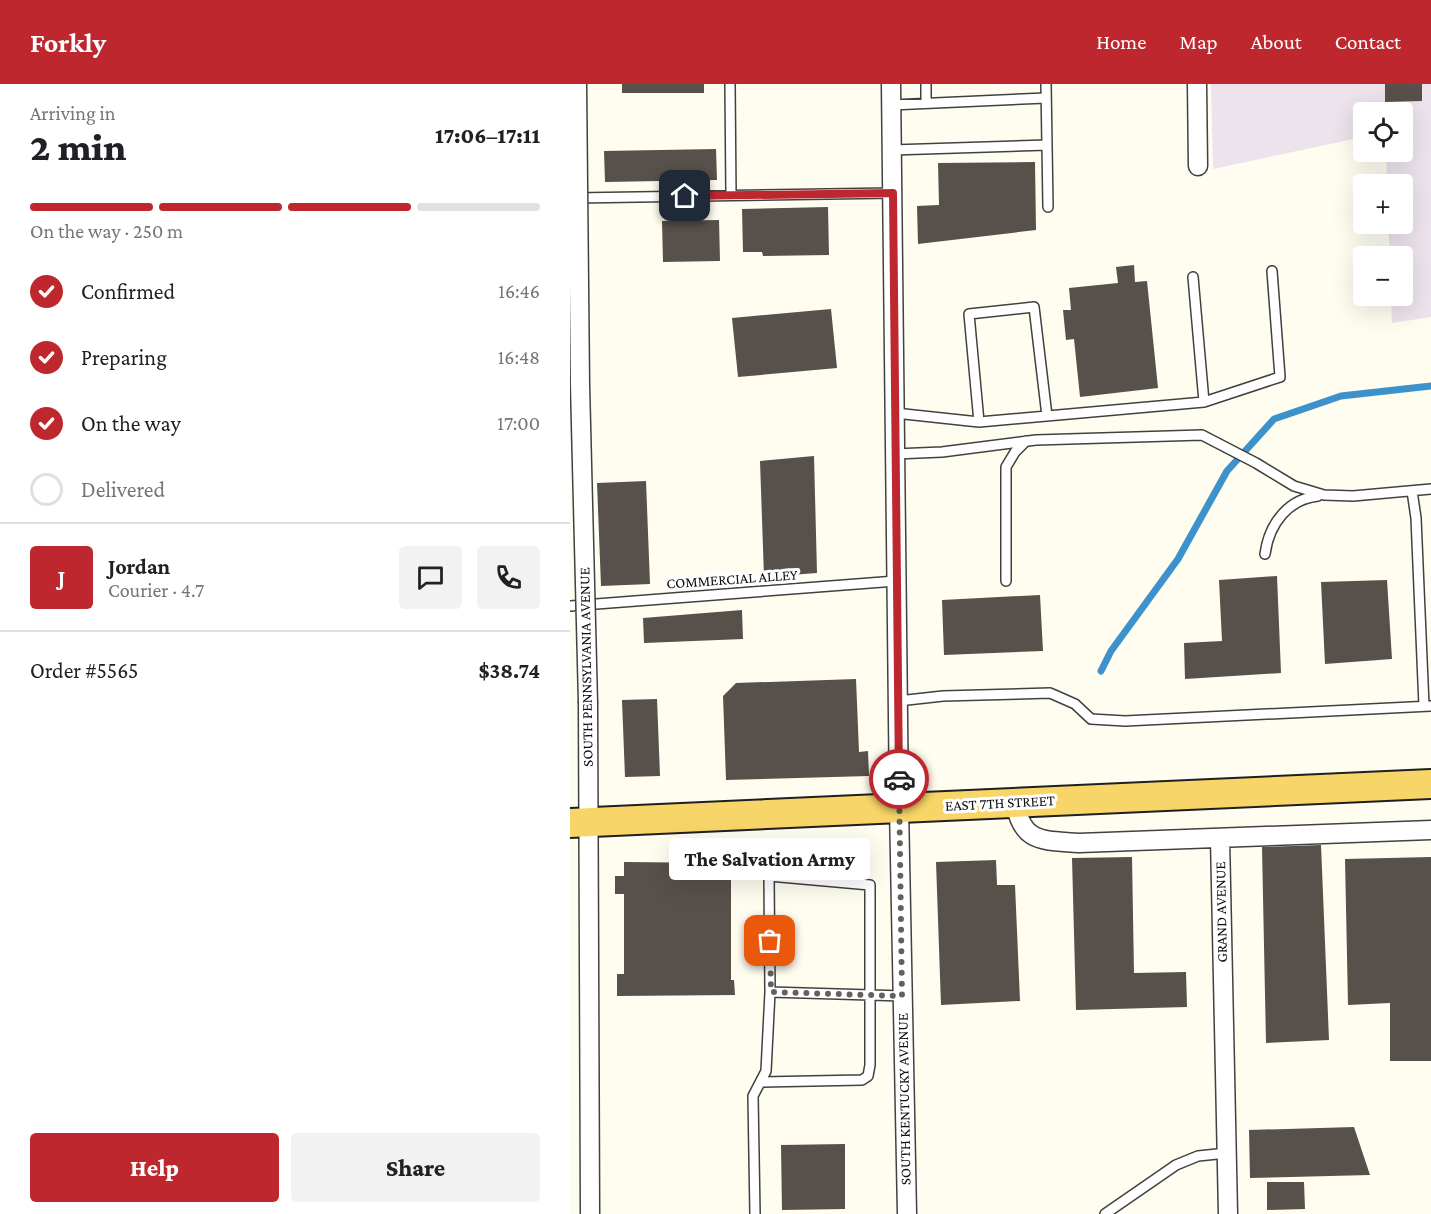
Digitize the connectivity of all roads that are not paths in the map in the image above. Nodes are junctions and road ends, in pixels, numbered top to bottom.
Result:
1 (577, 84) edge
2 (730, 84) edge
3 (891, 84) edge
4 (926, 84) edge
5 (1046, 84) edge
6 (1197, 84) edge
7 (1046, 98) junction
8 (926, 103) junction
9 (891, 105) junction
10 (1047, 145) junction
11 (892, 150) junction
12 (1198, 166) dead end
13 (893, 193) junction
14 (731, 195) junction
15 (570, 198) edge
16 (1048, 207) dead end
17 (1272, 271) dead end
18 (1193, 278) dead end
19 (1204, 402) junction
20 (895, 413) junction
21 (1047, 416) junction
22 (980, 422) junction
23 (1026, 441) junction
24 (895, 454) junction
25 (1431, 489) edge
26 (1412, 492) junction
27 (1324, 495) junction
28 (1265, 554) dead end
29 (896, 581) junction
30 (1006, 581) dead end
31 (570, 606) edge
32 (898, 701) junction
33 (1427, 706) edge
34 (1431, 784) edge
35 (1015, 802) junction
36 (899, 807) junction
37 (579, 822) edge
38 (1431, 830) edge
39 (1220, 838) junction
40 (771, 992) junction
41 (871, 995) junction
42 (902, 996) junction
43 (761, 1082) junction
44 (1227, 1153) junction
45 (590, 1214) edge
46 (755, 1214) edge
47 (907, 1214) edge
48 (1105, 1214) edge
49 (1228, 1214) edge

1 - 37 street, SOUTH PENNSYLVANIA AVENUE, bridge
2 - 14 lane
3 - 9 street, SOUTH KENTUCKY AVENUE
4 - 8 lane
5 - 7 lane
6 - 12 street
7 - 8 lane
7 - 10 lane
8 - 9 lane
9 - 11 street, SOUTH KENTUCKY AVENUE
10 - 11 lane
10 - 16 lane
11 - 13 street, SOUTH KENTUCKY AVENUE
13 - 14 lane
13 - 20 street, SOUTH KENTUCKY AVENUE
14 - 15 lane
17 - 19 lane
18 - 19 lane
19 - 21 lane
20 - 22 lane
20 - 24 street, SOUTH KENTUCKY AVENUE
21 - 22 lane
21 - 22 lane
23 - 24 lane
23 - 27 lane
23 - 30 lane
24 - 29 street, SOUTH KENTUCKY AVENUE
25 - 26 lane
26 - 27 lane
26 - 33 lane
27 - 28 lane
29 - 31 lane, COMMERCIAL ALLEY
29 - 32 street, SOUTH KENTUCKY AVENUE
32 - 33 lane
32 - 36 street, SOUTH KENTUCKY AVENUE
34 - 35 main road, EAST 7TH STREET
35 - 36 main road, EAST 7TH STREET
35 - 39 street
36 - 37 main road, EAST 7TH STREET
36 - 42 street, SOUTH KENTUCKY AVENUE
37 - 45 street, SOUTH PENNSYLVANIA AVENUE
38 - 39 street
39 - 44 street, GRAND AVENUE
40 - 41 lane
40 - 41 lane
40 - 43 lane
41 - 42 lane
41 - 43 lane
42 - 47 street, SOUTH KENTUCKY AVENUE
43 - 46 lane
44 - 48 lane
44 - 49 street, GRAND AVENUE

